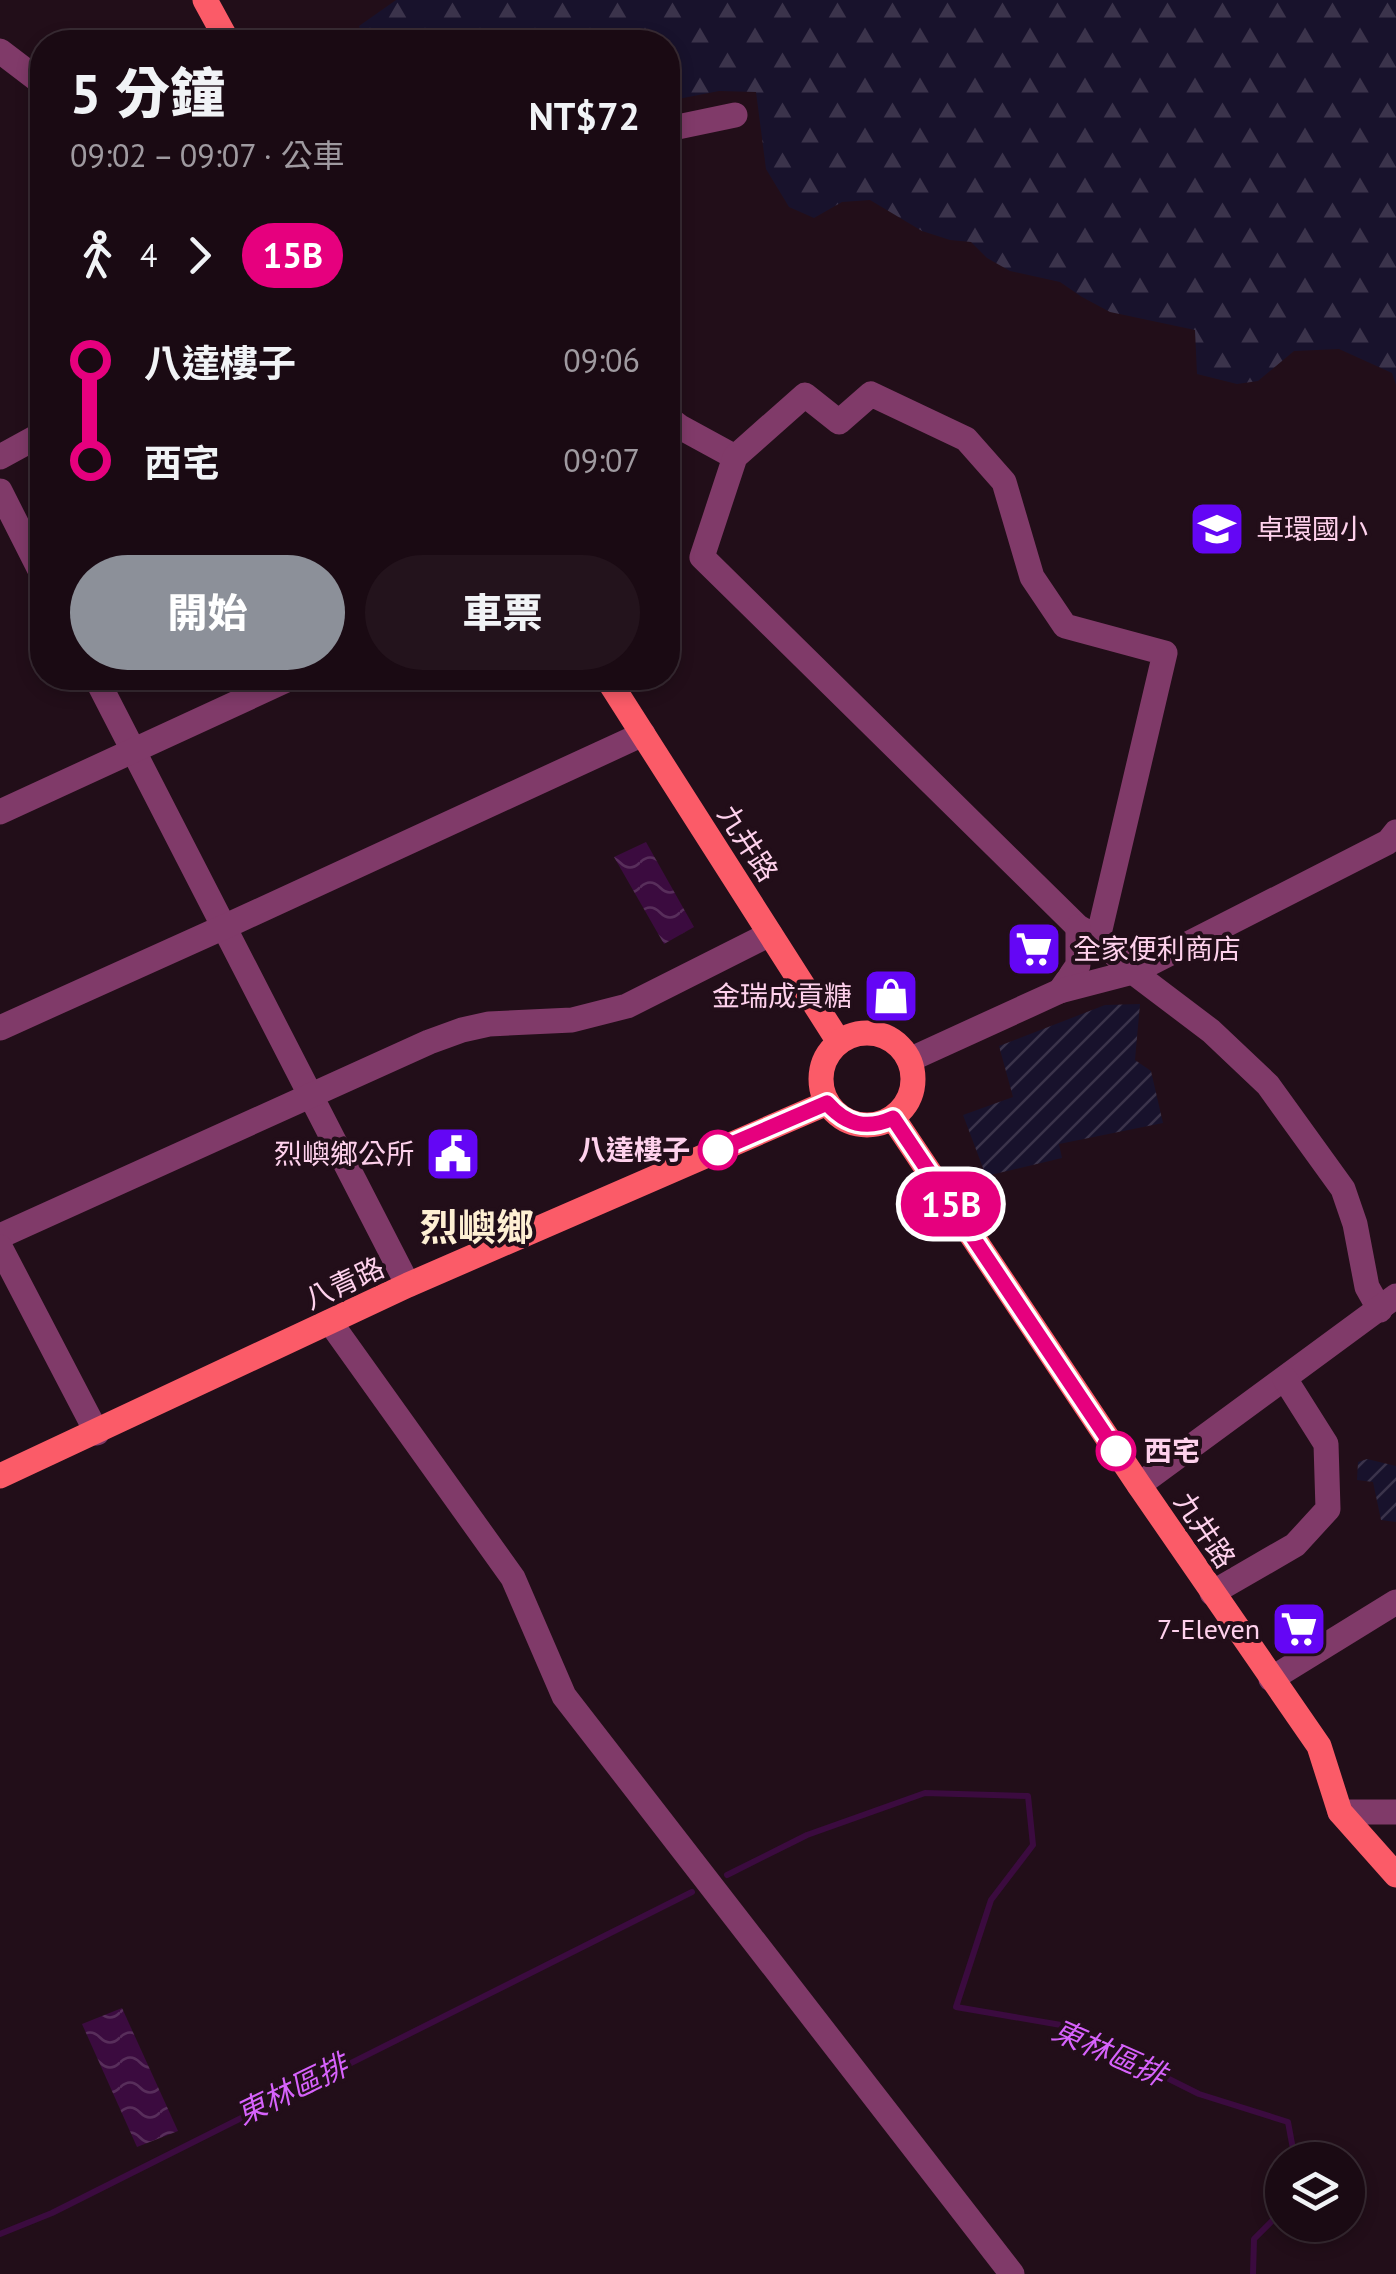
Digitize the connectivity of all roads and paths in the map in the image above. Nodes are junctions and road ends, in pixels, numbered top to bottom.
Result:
1 (206, 0) edge
2 (222, 30) edge
3 (0, 52) edge
4 (30, 74) edge
5 (735, 115) dead end
6 (680, 126) edge
7 (680, 427) edge
8 (30, 441) edge
9 (0, 457) edge
10 (735, 458) junction
11 (0, 491) edge
12 (30, 550) edge
13 (102, 690) edge
14 (265, 690) edge
15 (615, 690) edge
16 (643, 734) junction
17 (134, 751) junction
18 (0, 812) edge
19 (1396, 832) edge
20 (224, 928) junction
21 (1088, 932) junction
22 (770, 934) junction
23 (1133, 972) junction
24 (1060, 991) junction
25 (0, 1028) edge
26 (840, 1042) junction
27 (910, 1060) junction
28 (310, 1094) junction
29 (827, 1103) junction
30 (893, 1118) junction
31 (0, 1236) edge
32 (0, 1247) edge
33 (408, 1286) junction
34 (1388, 1302) edge
35 (330, 1322) junction
36 (1284, 1379) junction
37 (97, 1432) junction
38 (0, 1476) edge
39 (1139, 1485) junction
40 (1212, 1593) junction
41 (1396, 1602) edge
42 (1271, 1678) junction
43 (1340, 1812) junction
44 (1396, 1812) edge
45 (1396, 1875) edge
46 (1012, 2274) edge

1 - 2 main road
3 - 4 street
5 - 6 street
7 - 10 street
8 - 9 street
10 - 21 street
10 - 21 street
11 - 12 street
13 - 17 street
14 - 17 street
15 - 16 main road, 九井路
16 - 20 street
16 - 22 main road, 九井路
17 - 18 street
17 - 20 street
19 - 23 street
20 - 25 street
20 - 28 street
21 - 23 street
21 - 24 street
22 - 26 main road, 九井路
22 - 28 street
23 - 24 street
23 - 34 street
24 - 27 street
26 - 27 main road
26 - 29 main road
27 - 30 main road
28 - 31 street
28 - 33 street
29 - 30 main road
29 - 33 main road, 八青路
30 - 39 main road, 九井路
32 - 37 street
33 - 35 main road, 八青路
34 - 36 street
35 - 37 main road, 八青路
35 - 46 street
36 - 39 street
36 - 40 street
37 - 38 main road, 八青路
39 - 40 main road, 九井路
40 - 42 main road, 九井路
41 - 42 street
42 - 43 main road, 九井路
43 - 44 street
43 - 45 main road, 九井路

